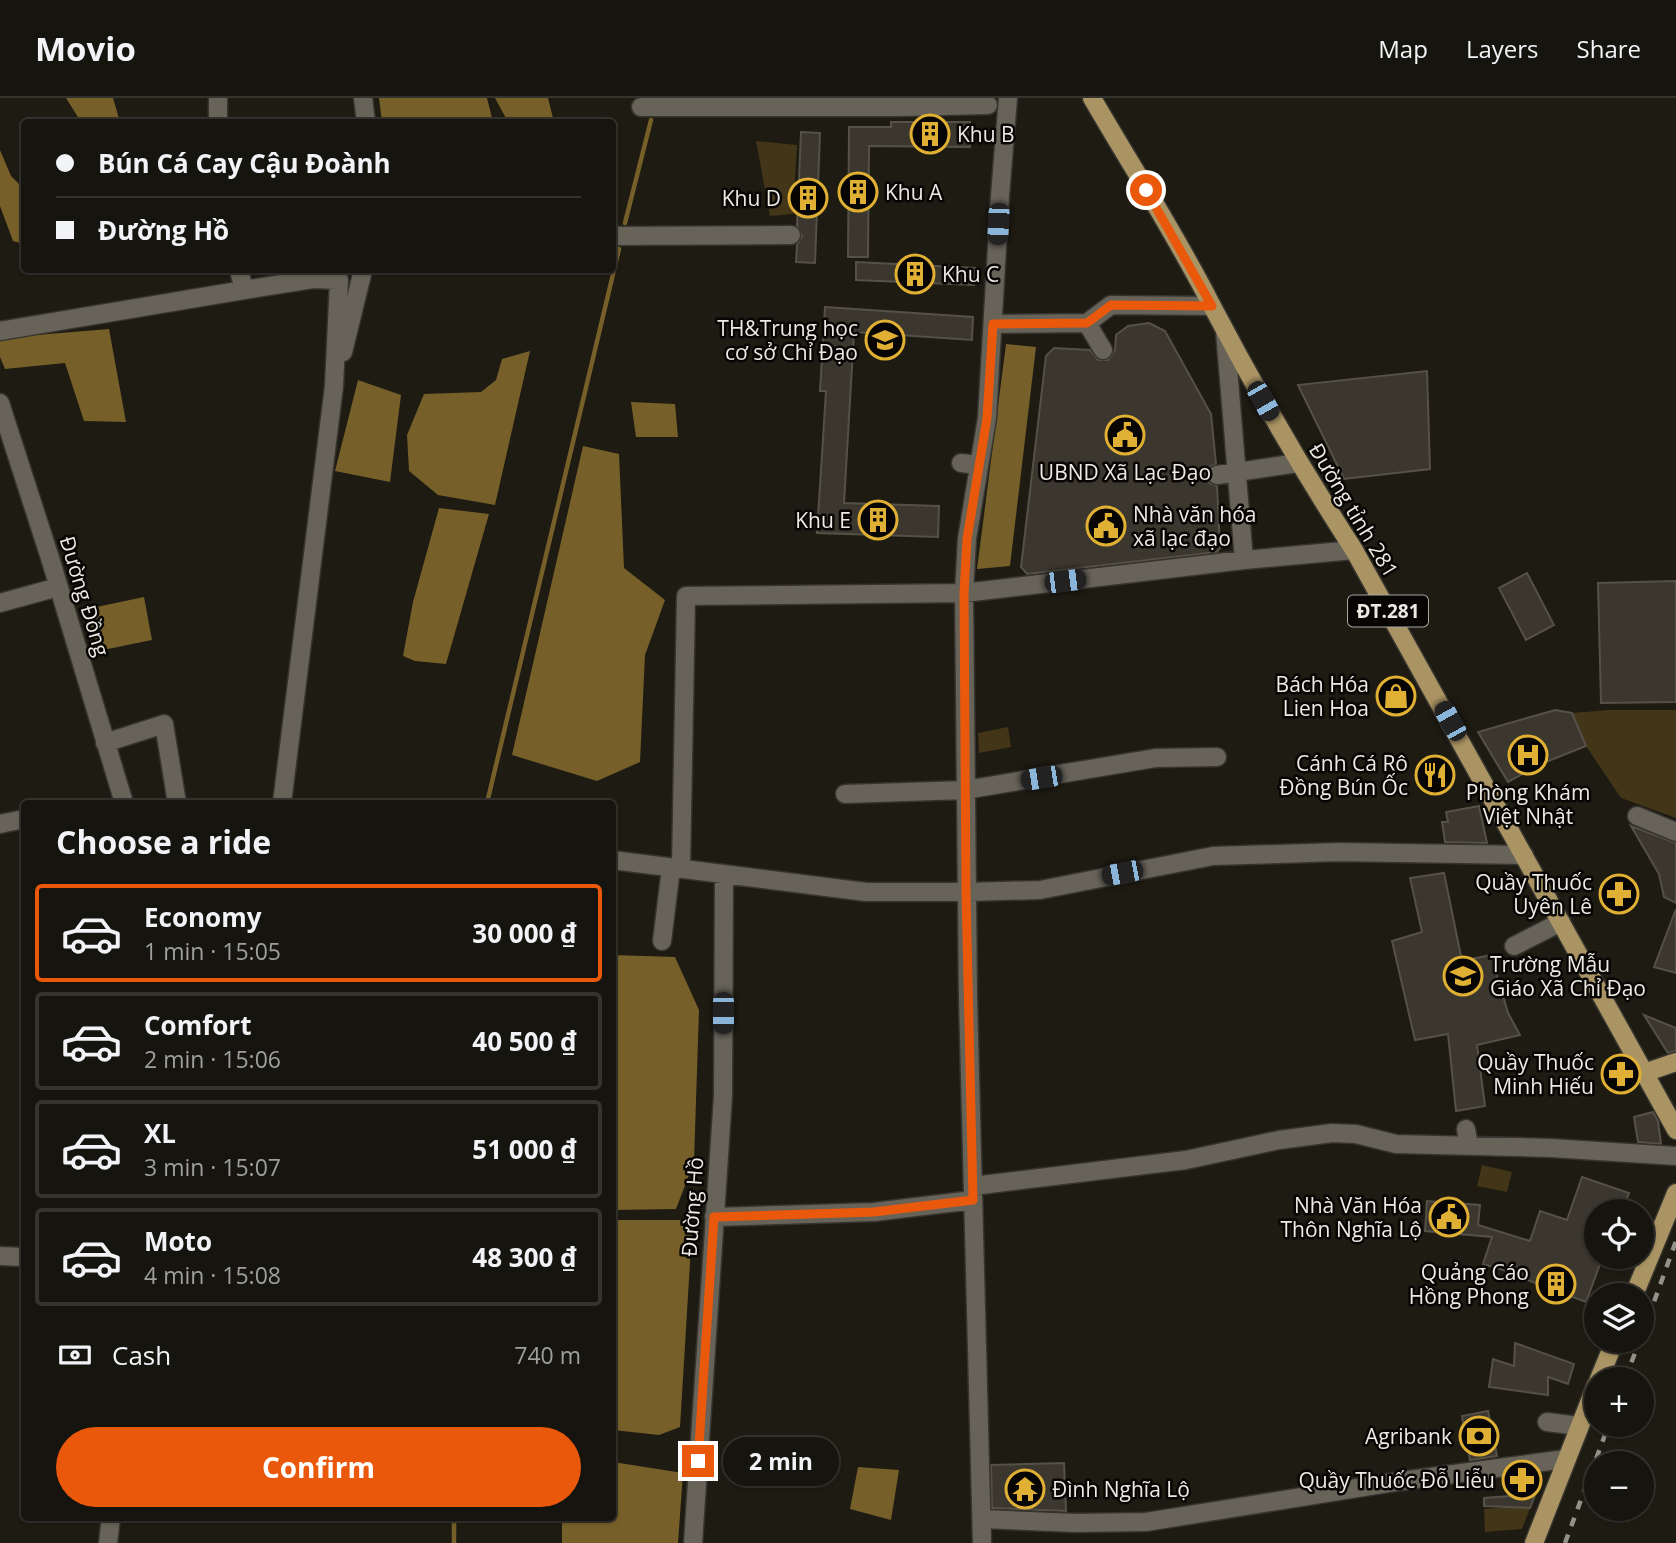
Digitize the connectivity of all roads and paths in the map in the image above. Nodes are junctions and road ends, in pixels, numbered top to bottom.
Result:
1 (218, 98) edge
2 (363, 98) edge
3 (1008, 98) edge
4 (1092, 98) edge
5 (773, 103) edge
6 (811, 103) edge
7 (988, 104) dead end
8 (641, 107) dead end
9 (218, 119) edge
10 (366, 119) edge
11 (791, 235) dead end
12 (616, 236) edge
13 (240, 273) edge
14 (362, 276) edge
15 (339, 280) junction
16 (244, 289) junction
17 (1212, 306) junction
18 (1087, 323) junction
19 (993, 324) junction
20 (0, 331) edge
21 (1225, 332) junction
22 (1102, 350) dead end
23 (334, 386) junction
24 (0, 403) edge
25 (1298, 463) junction
26 (1237, 471) junction
27 (1217, 475) dead end
28 (1354, 550) junction
29 (1244, 560) junction
30 (58, 587) junction
31 (964, 593) junction
32 (0, 603) edge
33 (106, 743) junction
34 (1217, 757) dead end
35 (965, 790) junction
36 (845, 794) dead end
37 (122, 800) edge
38 (177, 800) edge
39 (282, 800) edge
40 (1637, 816) dead end
41 (21, 820) edge
42 (0, 824) edge
43 (1676, 832) edge
44 (1524, 855) junction
45 (616, 860) edge
46 (676, 868) junction
47 (724, 874) junction
48 (966, 892) junction
49 (1561, 922) junction
50 (662, 941) dead end
51 (1514, 946) dead end
52 (1676, 1062) edge
53 (1644, 1073) junction
54 (1676, 1130) edge
55 (1676, 1156) edge
56 (973, 1193) junction
57 (1676, 1193) edge
58 (714, 1217) junction
59 (0, 1256) edge
60 (21, 1257) edge
61 (1639, 1283) edge
62 (1584, 1414) edge
63 (1547, 1422) dead end
64 (1579, 1426) junction
65 (1565, 1459) junction
66 (982, 1519) junction
67 (111, 1521) edge
68 (108, 1543) edge
69 (693, 1543) edge
70 (982, 1543) edge
71 (1534, 1543) edge

1 - 9 street
2 - 10 street
3 - 19 street
4 - 17 main road, Đường tỉnh 281 / ĐT.281
5 - 6 street
5 - 8 street
6 - 7 street
11 - 12 street
13 - 16 street
14 - 15 street
14 - 23 street
15 - 16 street
15 - 23 street
16 - 20 street
17 - 18 street
17 - 21 main road, Đường tỉnh 281 / ĐT.281
18 - 19 street
18 - 22 street
19 - 31 street
21 - 25 main road, Đường tỉnh 281 / ĐT.281
21 - 26 street
23 - 39 street
24 - 30 street, Đường Đồng
25 - 26 street
25 - 28 main road, Đường tỉnh 281 / ĐT.281
26 - 27 street
26 - 29 street
28 - 29 street
28 - 44 main road, Đường tỉnh 281 / ĐT.281
29 - 31 street
30 - 32 street
30 - 33 street, Đường Đồng
31 - 35 street
31 - 46 street
33 - 37 street, Đường Đồng
33 - 38 street
34 - 35 street
35 - 36 street
35 - 48 street
40 - 43 street
41 - 42 street
44 - 48 street
44 - 49 main road, Đường tỉnh 281 / ĐT.281
45 - 46 street
46 - 47 street
46 - 50 street
47 - 48 street
47 - 58 street, Đường Hồ
48 - 56 street
49 - 51 street
49 - 53 main road, Đường tỉnh 281 / ĐT.281
52 - 53 main road
53 - 54 main road, Đường tỉnh 281 / ĐT.281
55 - 56 street
56 - 58 street
56 - 66 street
57 - 61 main road
58 - 69 street, Đường Hồ
59 - 60 street
62 - 64 main road
63 - 64 street
64 - 65 main road
65 - 66 street
65 - 71 main road
66 - 70 street
67 - 68 street

